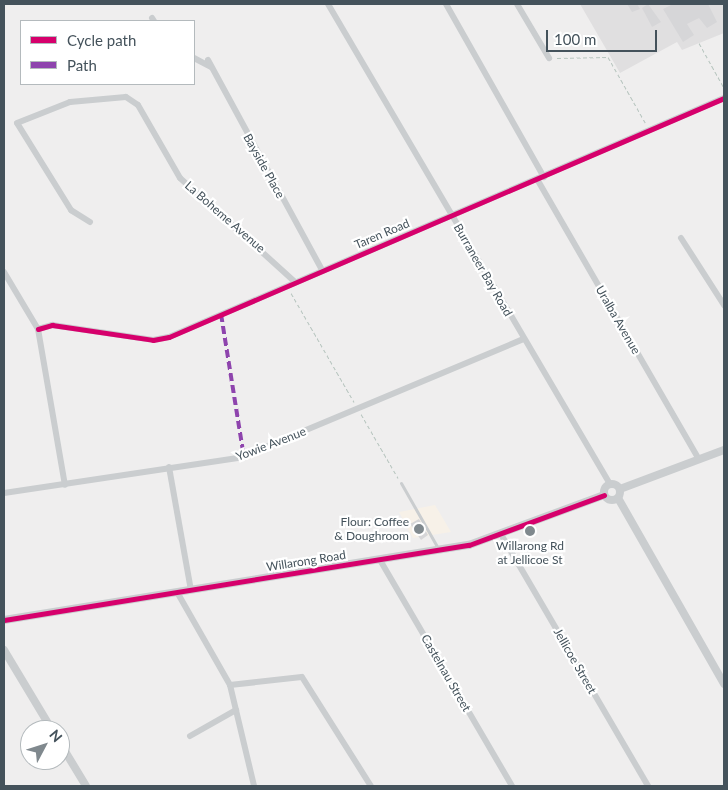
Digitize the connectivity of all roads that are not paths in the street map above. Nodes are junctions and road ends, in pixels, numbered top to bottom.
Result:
1 (328, 4) edge
2 (446, 4) edge
3 (517, 4) edge
4 (195, 58) edge
5 (548, 58) road end
6 (724, 98) edge
7 (541, 178) junction
8 (452, 216) junction
9 (90, 222) dead end
10 (681, 238) dead end
11 (322, 270) junction
12 (4, 272) edge
13 (295, 282) junction
14 (724, 305) edge
15 (38, 329) junction
16 (523, 339) junction
17 (724, 450) edge
18 (699, 460) junction
19 (169, 467) junction
20 (401, 483) road end
21 (610, 484) junction
22 (65, 485) junction
23 (620, 489) junction
24 (4, 493) edge
25 (604, 495) junction
26 (618, 498) junction
27 (502, 536) junction
28 (439, 550) junction
29 (380, 560) junction
30 (191, 590) junction
31 (177, 592) junction
32 (4, 620) edge
33 (4, 650) edge
34 (724, 684) edge
35 (230, 685) junction
36 (236, 710) junction
37 (46, 720) edge
38 (190, 736) dead end
39 (70, 760) edge
40 (86, 786) edge
41 (254, 786) edge
42 (371, 786) edge
43 (512, 786) edge
44 (648, 786) edge

1 - 8 street, Burraneer Bay Road
2 - 7 street, Uralba Avenue
3 - 5 street
4 - 11 street, Bayside Place
6 - 7 street, Taren Road
7 - 8 street, Taren Road
7 - 18 street, Uralba Avenue
8 - 11 street, Taren Road
8 - 16 street, Burraneer Bay Road
9 - 13 street, La Boheme Avenue
10 - 14 street
11 - 13 street, Taren Road
12 - 15 street
13 - 15 street, Taren Road
15 - 22 street
16 - 19 street, Yowie Avenue
16 - 21 street, Burraneer Bay Road
17 - 18 street
18 - 23 street
19 - 22 street, Yowie Avenue
19 - 30 street
20 - 28 lane
21 - 23 street
21 - 25 street
22 - 24 street, Yowie Avenue
23 - 26 street
25 - 26 street
25 - 27 street, Willarong Road
26 - 34 street
27 - 28 street, Willarong Road
27 - 44 street, Jellicoe Street
28 - 29 street, Willarong Road
29 - 30 street, Willarong Road
29 - 43 street, Castelnau Street
30 - 31 street, Willarong Road
31 - 32 street, Willarong Road
31 - 35 street
33 - 37 street
35 - 36 street
35 - 42 street
36 - 38 street
36 - 41 street
39 - 40 street

